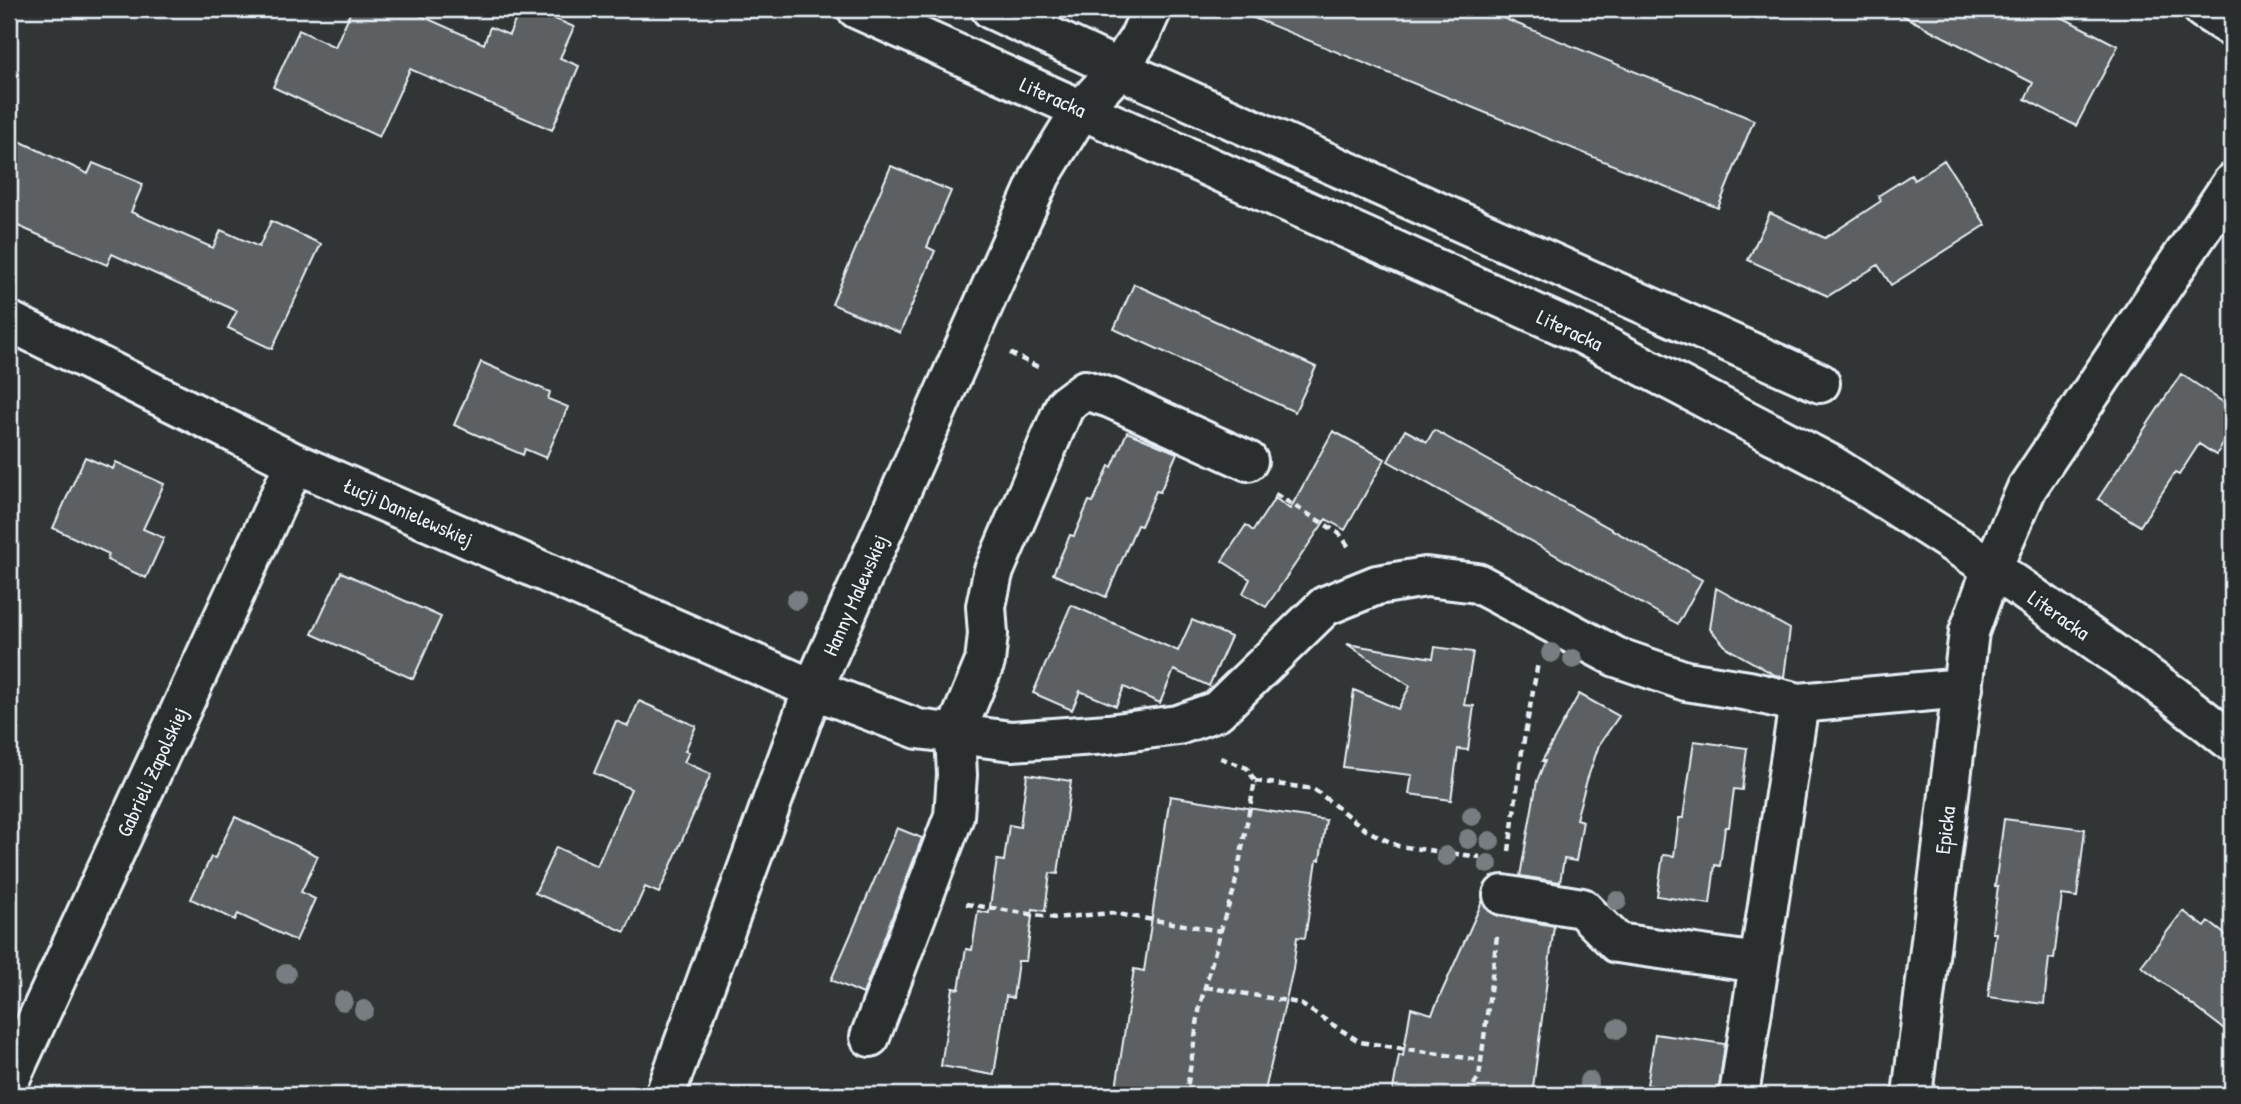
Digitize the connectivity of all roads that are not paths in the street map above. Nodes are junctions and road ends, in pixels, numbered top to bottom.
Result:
1 (858, 9) edge
2 (991, 9) edge
3 (1152, 9) edge
4 (1119, 69) junction
5 (1081, 110) junction
6 (2232, 183) edge
7 (9, 321) edge
8 (1820, 383) dead end
9 (1248, 461) road end
10 (295, 463) junction
11 (1992, 568) junction
12 (1962, 688) junction
13 (813, 689) junction
14 (1800, 704) junction
15 (955, 734) junction
16 (2232, 742) edge
17 (1498, 877) road end
18 (1759, 963) junction
19 (870, 1037) dead end
20 (9, 1081) edge
21 (665, 1095) edge
22 (1738, 1095) edge
23 (1912, 1095) edge

1 - 5 street, Literacka
2 - 4 street
3 - 4 street, Hanny Malewskiej
4 - 5 street, Hanny Malewskiej
4 - 8 street
5 - 11 street, Literacka
5 - 13 street, Hanny Malewskiej
6 - 11 street, Epicka
7 - 10 street, Łucji Danielewskiej
9 - 15 street
10 - 13 street, Łucji Danielewskiej
10 - 20 street, Gabrieli Zapolskiej
11 - 12 street, Epicka
11 - 16 street, Literacka
12 - 14 street, Łucji Danielewskiej
12 - 23 street, Epicka
13 - 15 street, Łucji Danielewskiej
13 - 21 street, Hanny Malewskiej
14 - 15 street, Łucji Danielewskiej
14 - 18 street
15 - 19 street
17 - 18 street
18 - 22 street

